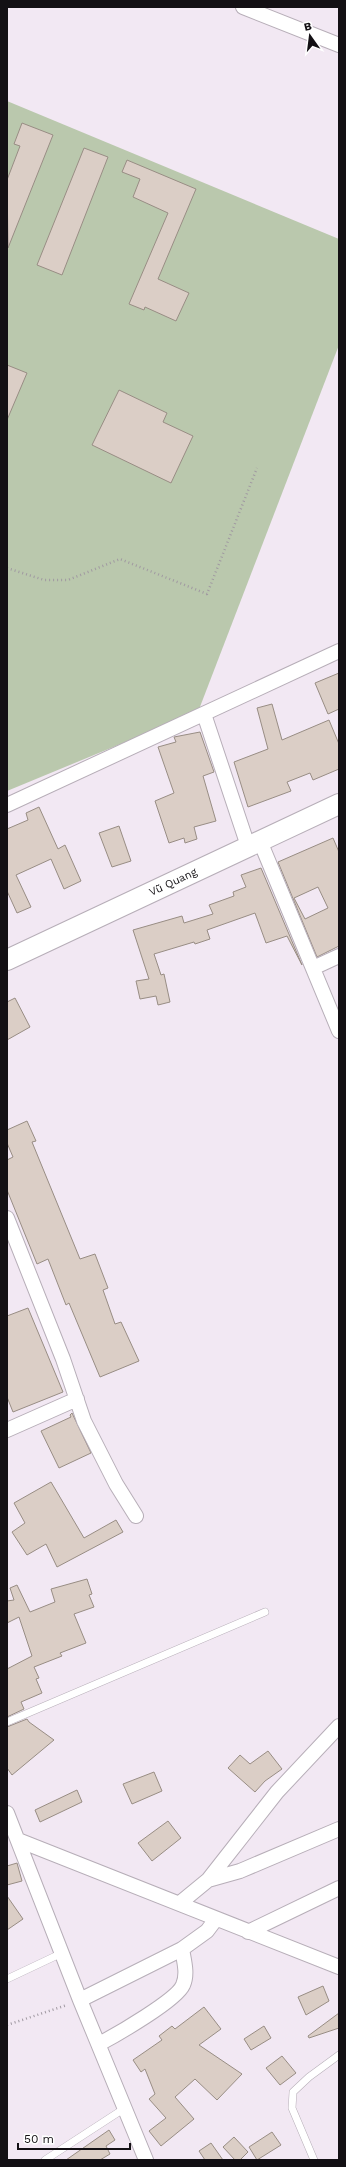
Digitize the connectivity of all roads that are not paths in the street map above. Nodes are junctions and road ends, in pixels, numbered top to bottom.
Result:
1 (243, 7) edge
2 (339, 45) edge
3 (339, 651) edge
4 (204, 714) junction
5 (339, 804) edge
6 (7, 805) edge
7 (254, 844) junction
8 (339, 956) edge
9 (7, 960) edge
10 (313, 968) junction
11 (339, 1031) edge
12 (7, 1218) edge
13 (77, 1400) junction
14 (7, 1430) edge
15 (136, 1516) dead end
16 (265, 1612) dead end
17 (7, 1722) edge
18 (339, 1726) edge
19 (9, 1822) edge
20 (339, 1828) edge
21 (18, 1840) junction
22 (208, 1880) junction
23 (339, 1888) edge
24 (180, 1903) junction
25 (216, 1919) junction
26 (248, 1932) junction
27 (182, 1949) junction
28 (62, 1953) junction
29 (339, 1967) edge
30 (7, 1979) edge
31 (80, 2000) junction
32 (99, 2044) junction
33 (339, 2055) edge
34 (125, 2108) junction
35 (45, 2160) edge
36 (146, 2160) edge
37 (314, 2160) edge

1 - 2 street
3 - 4 street
4 - 6 street
4 - 7 street
5 - 7 main road, Vũ Quang
7 - 9 main road, Vũ Quang
7 - 10 street
8 - 10 street
10 - 11 street
12 - 13 street
13 - 14 street
13 - 15 street
16 - 17 lane
18 - 22 street
19 - 21 street
20 - 22 street
21 - 24 street
21 - 28 street
22 - 24 street
23 - 26 street
24 - 25 street
25 - 26 street
25 - 27 street
26 - 29 street
27 - 31 street
27 - 32 street
28 - 30 lane
28 - 31 street
31 - 32 street
32 - 34 street
33 - 37 lane
34 - 35 lane
34 - 36 street

